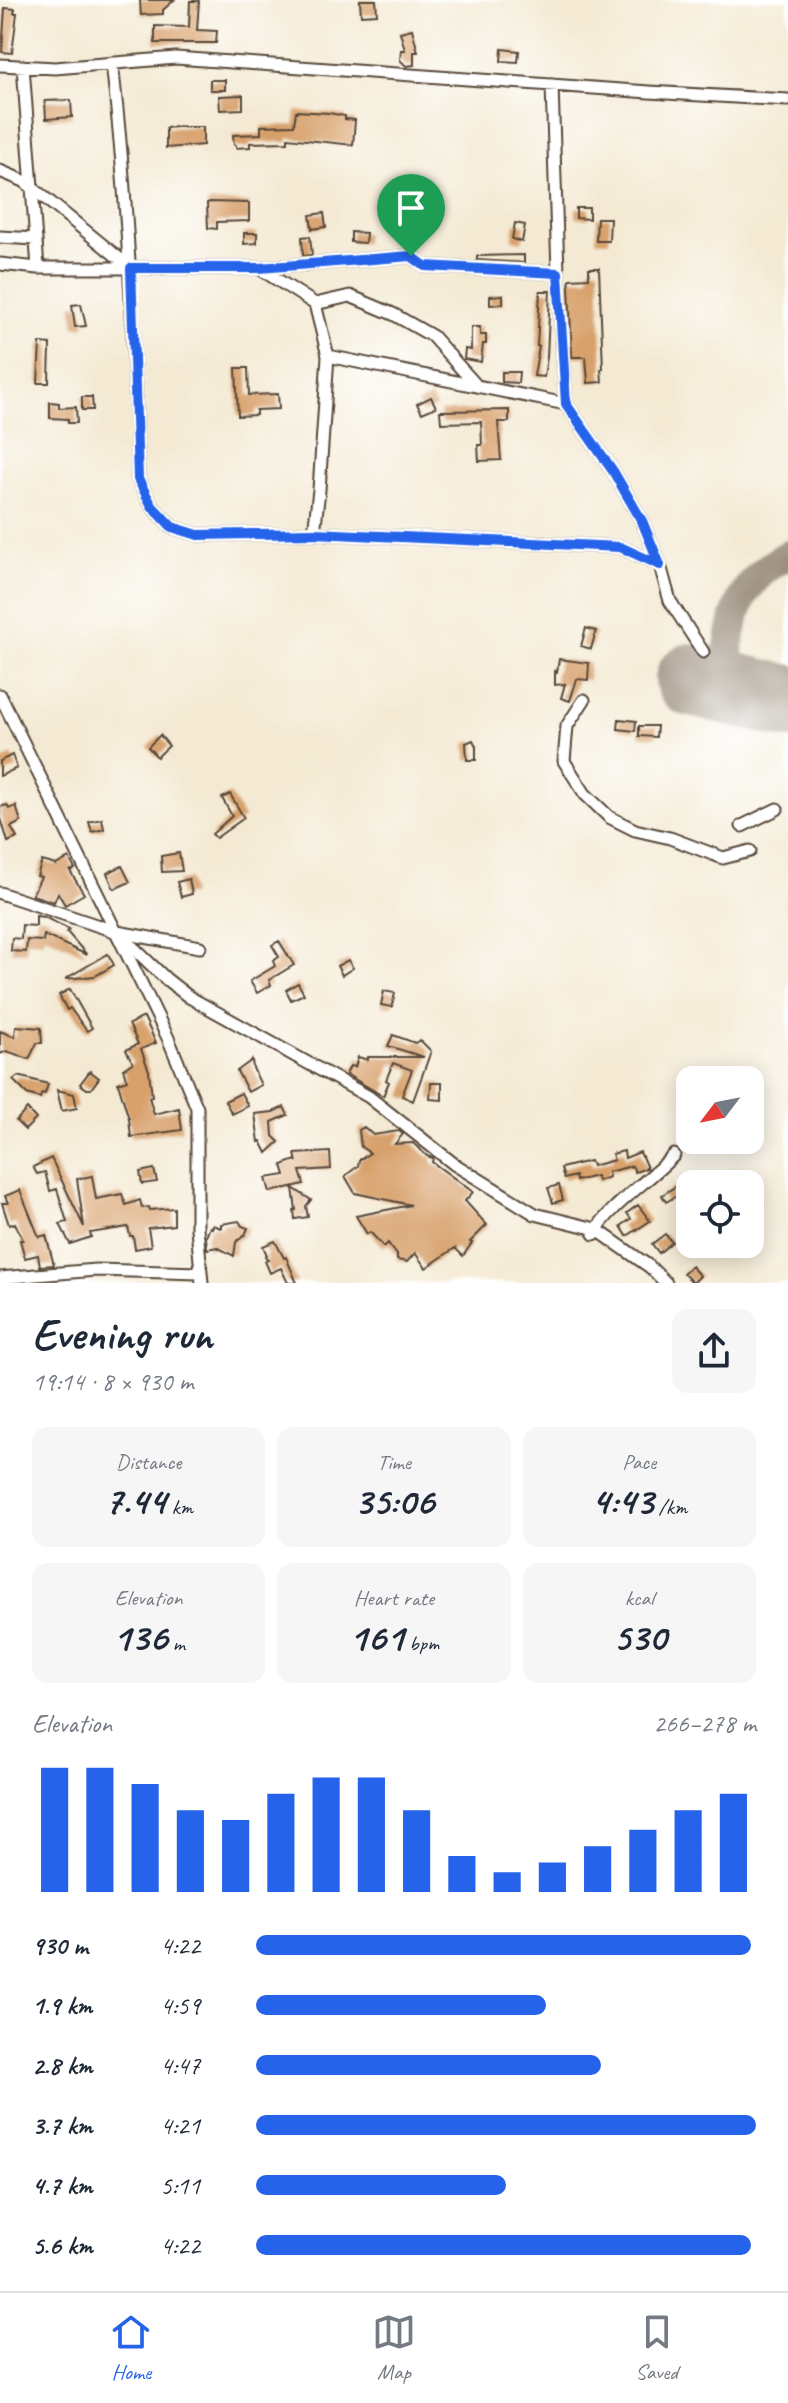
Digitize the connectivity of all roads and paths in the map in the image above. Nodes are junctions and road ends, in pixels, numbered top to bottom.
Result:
1 (112, 63) junction
2 (0, 65) edge
3 (23, 66) junction
4 (552, 85) junction
5 (788, 100) edge
6 (0, 171) edge
7 (32, 188) junction
8 (0, 237) edge
9 (36, 239) junction
10 (0, 264) edge
11 (38, 268) junction
12 (131, 268) junction
13 (259, 268) junction
14 (558, 273) junction
15 (315, 304) junction
16 (328, 356) junction
17 (475, 384) junction
18 (566, 404) junction
19 (314, 533) junction
20 (660, 565) junction
21 (703, 652) dead end
22 (0, 695) edge
23 (584, 700) dead end
24 (777, 809) dead end
25 (742, 826) dead end
26 (750, 851) dead end
27 (0, 893) edge
28 (117, 932) junction
29 (200, 947) dead end
30 (674, 1155) dead end
31 (593, 1233) junction
32 (620, 1245) junction
33 (0, 1278) edge
34 (201, 1278) edge
35 (668, 1283) edge

1 - 3 street
1 - 4 street
1 - 12 street
2 - 3 street
3 - 7 street
4 - 5 street
4 - 14 street
6 - 7 street
7 - 9 street
7 - 12 street
8 - 9 street
9 - 11 street
10 - 11 street
11 - 12 street
12 - 13 street
12 - 19 street
13 - 14 street
13 - 15 street
14 - 18 street
15 - 16 street
15 - 17 street
16 - 17 street
16 - 19 street
17 - 18 street
18 - 20 street
19 - 20 street
20 - 21 street
22 - 28 street
23 - 26 street
24 - 25 street
27 - 28 street
28 - 29 street
28 - 32 street
28 - 34 street
30 - 31 street
31 - 32 street
31 - 35 street
32 - 35 street
33 - 34 street

